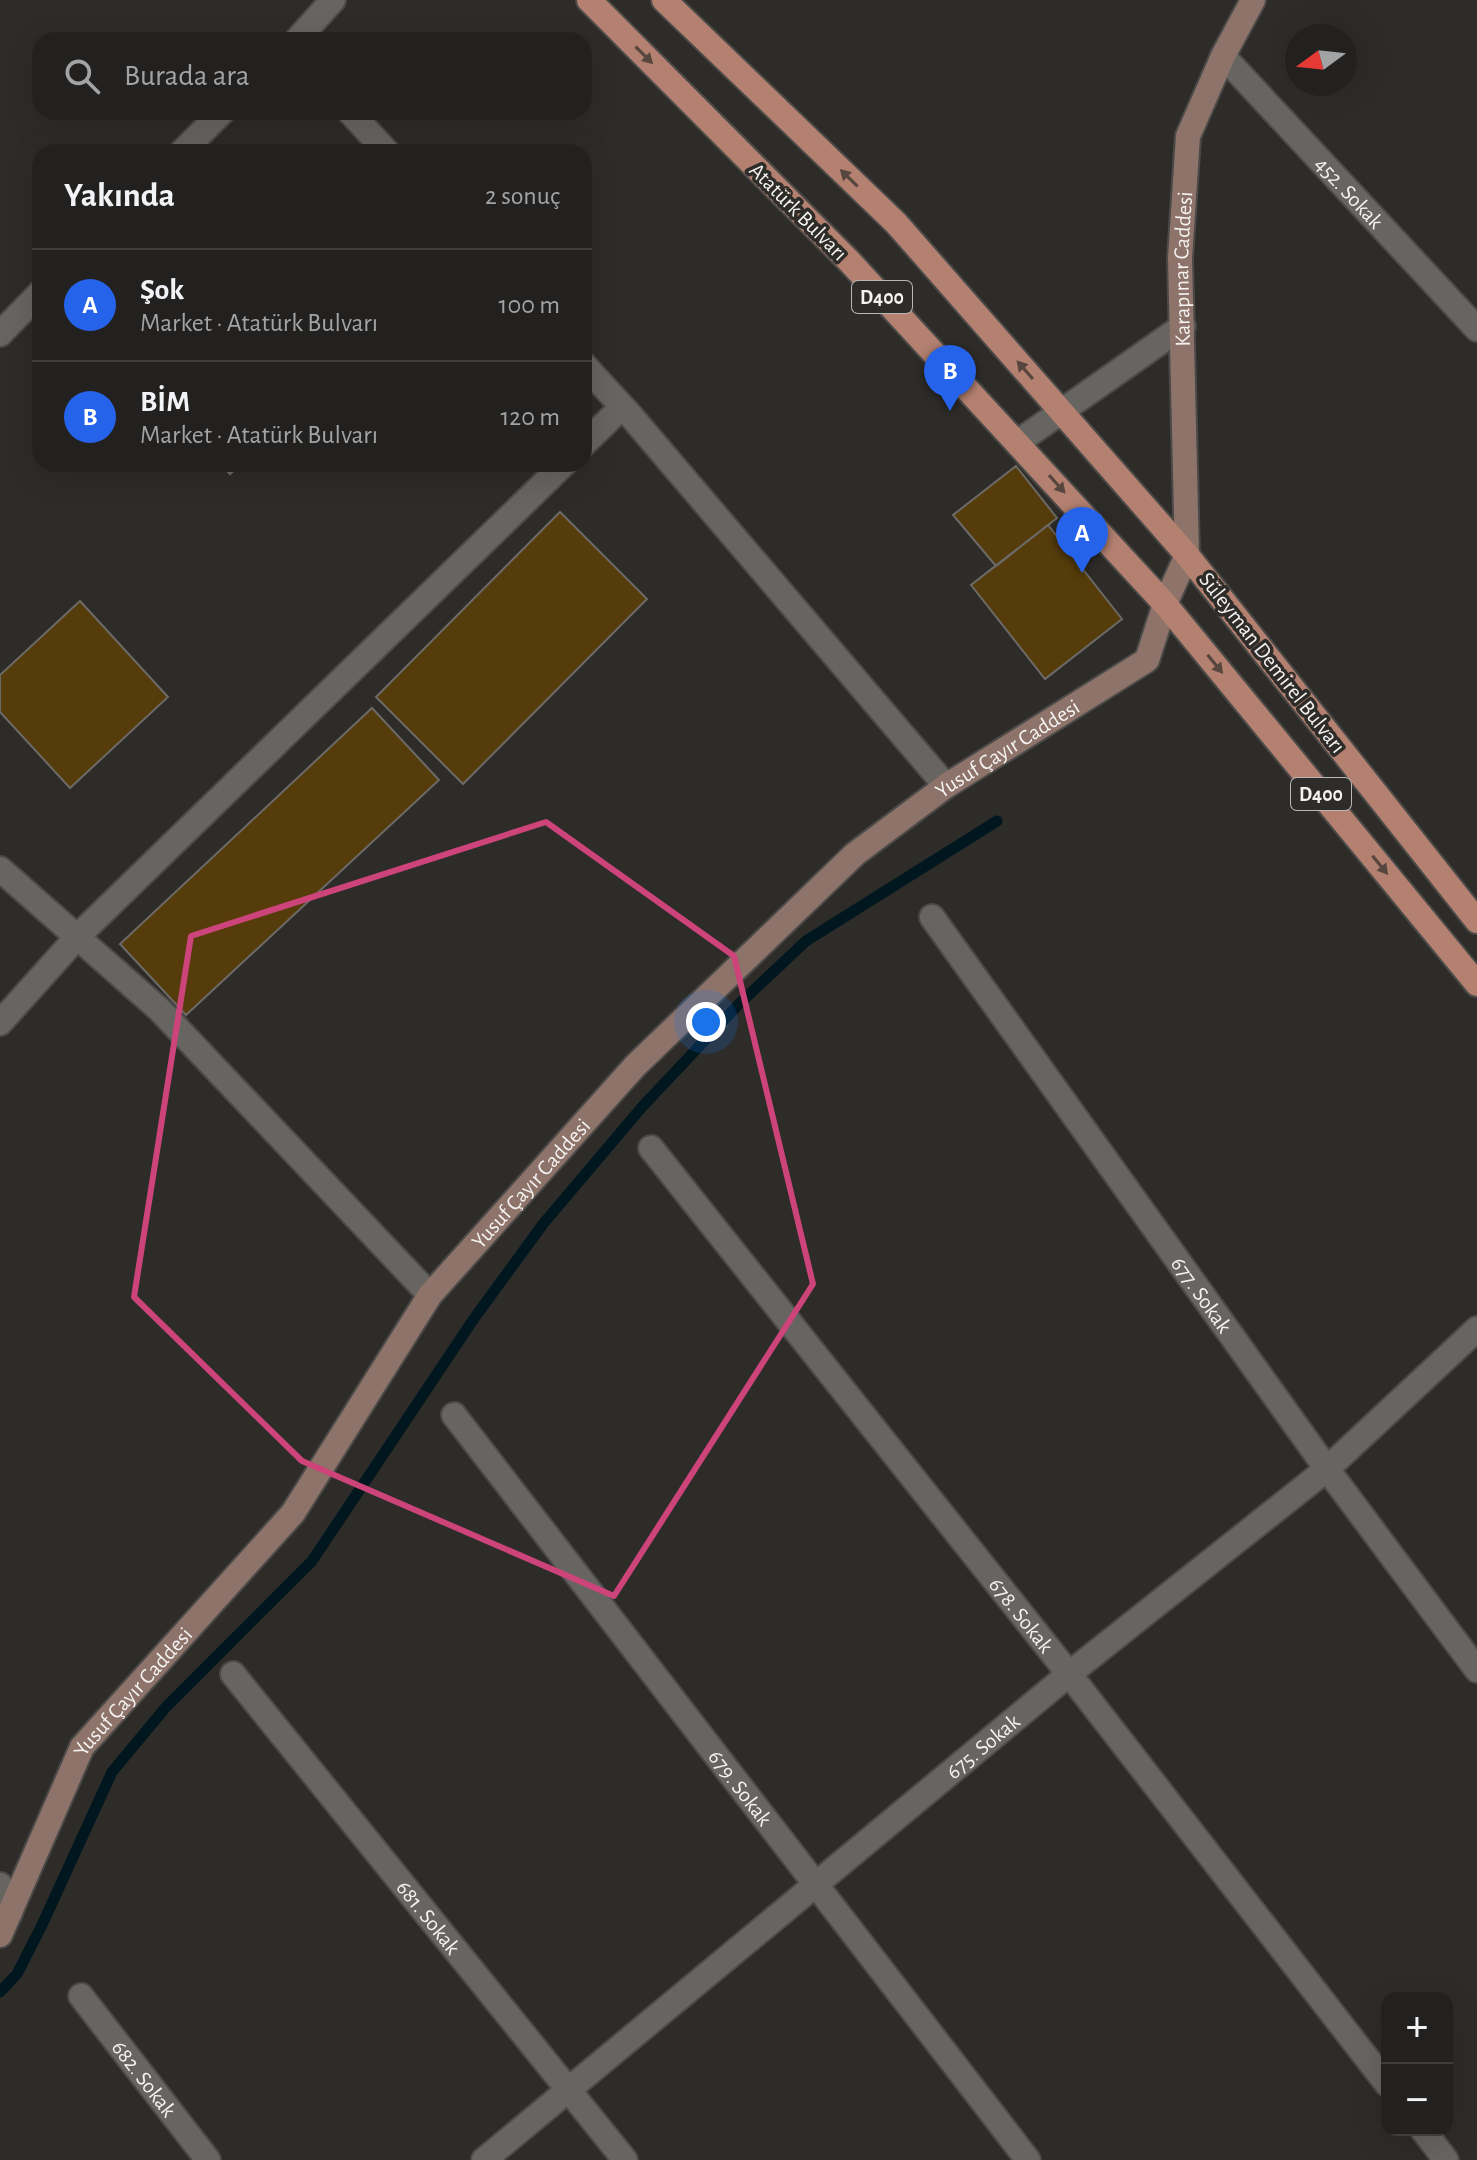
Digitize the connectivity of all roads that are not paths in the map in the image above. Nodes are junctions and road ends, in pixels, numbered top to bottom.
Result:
1 (333, 0) edge
2 (589, 0) edge
3 (664, 0) edge
4 (1253, 0) edge
5 (304, 32) edge
6 (1223, 56) junction
7 (214, 120) edge
8 (357, 120) edge
9 (190, 144) edge
10 (380, 144) edge
11 (32, 301) edge
12 (1183, 326) junction
13 (1477, 329) edge
14 (0, 334) edge
15 (592, 374) edge
16 (622, 407) junction
17 (1060, 409) junction
18 (592, 436) edge
19 (1018, 442) junction
20 (556, 472) edge
21 (1187, 555) junction
22 (1165, 604) junction
23 (946, 786) junction
24 (0, 869) edge
25 (932, 917) dead end
26 (1477, 921) edge
27 (79, 935) junction
28 (1477, 984) edge
29 (0, 1023) edge
30 (651, 1148) dead end
31 (430, 1295) junction
32 (1477, 1329) edge
33 (454, 1415) dead end
34 (1327, 1469) junction
35 (1477, 1670) edge
36 (233, 1674) dead end
37 (1069, 1674) junction
38 (816, 1884) junction
39 (0, 1885) edge
40 (5, 1924) edge
41 (81, 1996) dead end
42 (1381, 2076) edge
43 (569, 2088) junction
44 (1428, 2136) edge
45 (208, 2160) edge
46 (484, 2160) edge
47 (625, 2160) edge
48 (1028, 2160) edge
49 (1446, 2160) edge

1 - 5 street
2 -> 19 main road, Atatürk Bulvarı / D400
17 -> 3 main road, D400
4 - 6 street, Karapınar Caddesi
6 - 12 street, Karapınar Caddesi
6 - 13 street, 452. Sokak
7 - 9 street
8 - 10 street
11 - 14 street
12 - 17 street
12 - 21 street, Karapınar Caddesi
15 - 16 street
16 - 18 street
16 - 23 street
17 - 19 street
17 - 21 main road, D400
19 -> 22 main road, Atatürk Bulvarı / D400
20 - 27 street
21 - 22 street, Yusuf Çayır Caddesi
21 - 26 main road, Süleyman Demirel Bulvarı / D400
22 - 23 street, Yusuf Çayır Caddesi
22 -> 28 main road, Süleyman Demirel Bulvarı / D400
23 - 31 street, Yusuf Çayır Caddesi
24 - 27 street
25 - 34 street, 677. Sokak
27 - 29 street
27 - 31 street
30 - 37 street, 678. Sokak
31 - 40 street, Yusuf Çayır Caddesi
32 - 34 street, 675. Sokak
33 - 38 street, 679. Sokak
34 - 35 street, 677. Sokak
34 - 37 street, 675. Sokak
36 - 43 street, 681. Sokak
37 - 38 street, 675. Sokak
37 - 42 street, 678. Sokak
38 - 43 street, 675. Sokak
38 - 48 street, 679. Sokak
39 - 40 street
41 - 45 street, 682. Sokak
43 - 46 street, 675. Sokak
43 - 47 street, 681. Sokak
44 - 49 street

